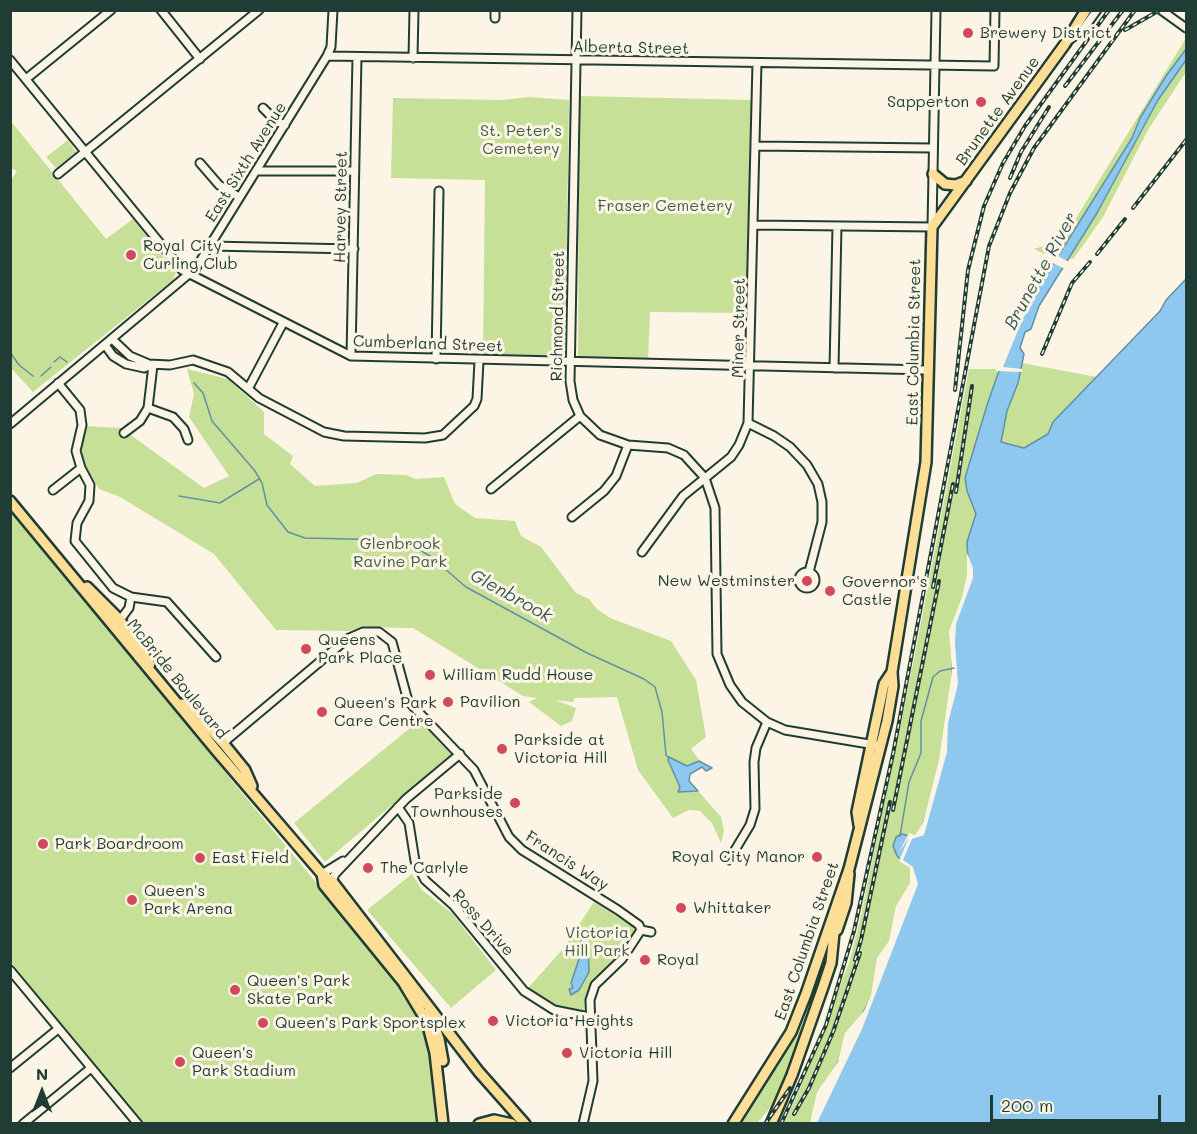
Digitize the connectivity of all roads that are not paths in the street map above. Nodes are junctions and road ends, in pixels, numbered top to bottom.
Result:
1 (111, 10) edge
2 (161, 10) edge
3 (259, 10) edge
4 (333, 10) edge
5 (414, 10) edge
6 (577, 10) edge
7 (936, 10) edge
8 (995, 10) edge
9 (1086, 10) edge
10 (1097, 10) edge
11 (1161, 10) edge
12 (1186, 28) edge
13 (1065, 44) junction
14 (327, 56) junction
15 (357, 57) junction
16 (413, 58) junction
17 (200, 59) junction
18 (10, 60) edge
19 (576, 60) junction
20 (757, 63) junction
21 (935, 66) junction
22 (26, 79) junction
23 (263, 108) dead end
24 (285, 125) junction
25 (756, 146) junction
26 (933, 148) junction
27 (86, 152) junction
28 (200, 163) dead end
29 (256, 171) junction
30 (354, 171) junction
31 (58, 174) dead end
32 (933, 174) junction
33 (966, 181) junction
34 (438, 191) dead end
35 (958, 192) junction
36 (239, 197) junction
37 (754, 225) junction
38 (837, 226) junction
39 (932, 227) junction
40 (931, 243) junction
41 (210, 246) junction
42 (354, 249) junction
43 (189, 275) junction
44 (283, 323) junction
45 (112, 339) junction
46 (105, 345) junction
47 (351, 356) junction
48 (436, 359) junction
49 (479, 361) junction
50 (570, 363) junction
51 (153, 365) junction
52 (752, 366) junction
53 (834, 368) junction
54 (928, 370) junction
55 (58, 383) junction
56 (249, 389) junction
57 (148, 408) junction
58 (580, 416) junction
59 (748, 423) junction
60 (10, 424) edge
61 (124, 434) dead end
62 (188, 440) dead end
63 (628, 445) junction
64 (81, 468) junction
65 (705, 478) junction
66 (491, 489) dead end
67 (53, 490) dead end
68 (10, 501) edge
69 (572, 517) dead end
70 (642, 552) dead end
71 (809, 572) dead end
72 (71, 574) junction
73 (131, 597) junction
74 (120, 620) junction
75 (216, 657) dead end
76 (161, 684) junction
77 (172, 697) junction
78 (767, 722) junction
79 (223, 743) junction
80 (876, 745) junction
81 (460, 754) junction
82 (257, 796) junction
83 (398, 807) junction
84 (352, 855) junction
85 (729, 860) dead end
86 (849, 869) junction
87 (322, 874) junction
88 (844, 880) junction
89 (332, 881) junction
90 (840, 922) junction
91 (641, 930) junction
92 (651, 932) dead end
93 (832, 942) junction
94 (831, 963) junction
95 (10, 970) edge
96 (419, 993) junction
97 (806, 994) junction
98 (589, 1017) junction
99 (58, 1029) junction
100 (10, 1068) edge
101 (91, 1068) junction
102 (444, 1122) edge
103 (23, 1124) edge
104 (138, 1124) edge
105 (479, 1124) edge
106 (512, 1124) edge
107 (525, 1124) edge
108 (583, 1124) edge
109 (733, 1124) edge
110 (771, 1124) edge

1 - 22 street
2 - 17 street
3 - 17 street
4 - 14 street, East Sixth Avenue
5 - 16 street
6 - 19 street, Richmond Street
7 - 21 street, East Columbia Street
8 - 21 street, Alberta Street
9 - 13 main road, Brunette Avenue
10 - 13 street
11 - 12 street
13 - 33 main road, Brunette Avenue
14 - 15 street, Alberta Street
14 - 24 street, East Sixth Avenue
15 - 16 street, Alberta Street
15 - 30 street, Harvey Street
16 - 19 street, Alberta Street
17 - 27 street
18 - 22 street, Cumberland Street
19 - 20 street, Alberta Street
19 - 50 street, Richmond Street
20 - 21 street, Alberta Street
20 - 25 street, Miner Street
21 - 26 street, East Columbia Street
22 - 27 street, Cumberland Street
23 - 24 street
24 - 29 street, East Sixth Avenue
25 - 26 street
25 - 37 street, Miner Street
26 - 32 street, East Columbia Street
27 - 31 street
27 - 43 street, Cumberland Street
28 - 36 street
29 - 30 street
29 - 36 street, East Sixth Avenue
30 - 42 street, Harvey Street
32 - 33 main road
32 - 39 street, East Columbia Street
33 - 35 main road, Brunette Avenue
34 - 48 street
35 - 39 main road, Brunette Avenue
35 - 40 main road
36 - 41 street, East Sixth Avenue
37 - 38 street
37 - 52 street, Miner Street
38 - 39 street
38 - 53 street
39 - 40 main road, East Columbia Street
40 - 54 main road, East Columbia Street
41 - 42 street
41 - 43 street, East Sixth Avenue
42 - 47 street, Harvey Street
43 - 44 street, Cumberland Street
43 - 45 street, East Sixth Avenue
44 - 47 street, Cumberland Street
44 - 56 street
45 - 46 street, East Sixth Avenue
45 - 51 street
46 - 51 street
46 - 55 street, East Sixth Avenue
47 - 48 street, Cumberland Street
48 - 49 street, Cumberland Street
49 - 50 street, Cumberland Street
49 - 56 street
50 - 52 street, Cumberland Street
50 - 58 street, Richmond Street
51 - 56 street
51 - 57 street
52 - 53 street, Cumberland Street
52 - 59 street, Miner Street
53 - 54 street, Cumberland Street
54 - 80 main road, East Columbia Street
55 - 60 street, East Sixth Avenue
55 - 64 street
57 - 61 street
57 - 62 street
58 - 63 street, Richmond Street
58 - 66 street
59 - 65 street, Miner Street
59 - 71 street
63 - 65 street, Richmond Street
63 - 69 street
64 - 67 street
64 - 73 street
65 - 70 street, Miner Street
65 - 78 street, Richmond Street
68 - 72 main road, McBride Boulevard
72 - 74 main road
72 - 76 main road, McBride Boulevard
73 - 74 street
73 - 75 street
74 - 76 main road
76 - 77 main road, McBride Boulevard
77 - 79 main road
77 - 82 main road, McBride Boulevard
78 - 80 street, Richmond Street
78 - 85 street
79 - 81 street, Francis Way
79 - 82 main road
80 - 86 main road, East Columbia Street
81 - 83 street
81 - 91 street, Francis Way
82 - 87 main road, McBride Boulevard
83 - 84 street
83 - 98 street, Ross Drive
84 - 87 street
84 - 89 street
86 - 88 main road, East Columbia Street
86 - 90 main road
87 - 89 main road, McBride Boulevard
87 - 102 main road, McBride Boulevard
88 - 93 main road
88 - 97 main road, East Columbia Street
89 - 96 main road, McBride Boulevard
90 - 93 main road
90 - 94 main road
91 - 92 street, Francis Way
91 - 98 street
93 - 94 main road
93 - 97 main road
94 - 110 main road
95 - 99 street
96 - 102 main road
96 - 107 main road, McBride Boulevard
97 - 109 main road, East Columbia Street
98 - 108 street
99 - 100 street
99 - 101 street
101 - 103 street
101 - 104 street
105 - 106 main road

